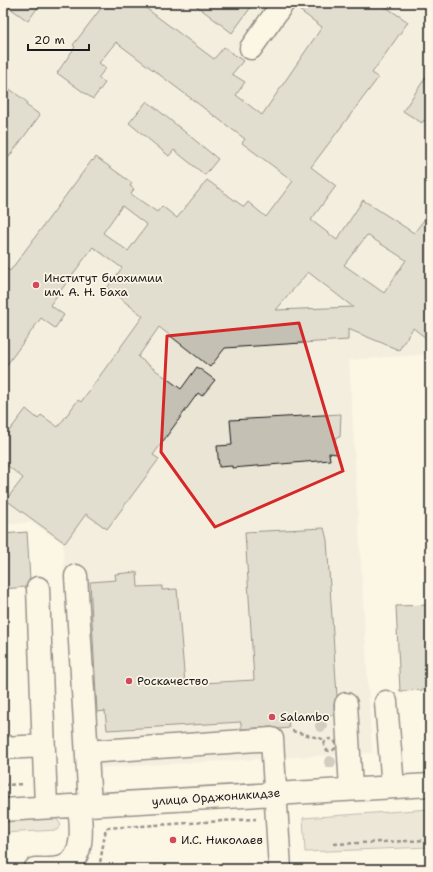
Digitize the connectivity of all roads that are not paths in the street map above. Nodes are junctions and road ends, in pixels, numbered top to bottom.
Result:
1 (283, 3) edge
2 (251, 48) dead end
3 (76, 576) dead end
4 (38, 588) dead end
5 (386, 702) dead end
6 (346, 704) dead end
7 (43, 746) junction
8 (3, 748) edge
9 (87, 752) junction
10 (430, 785) edge
11 (393, 787) junction
12 (351, 789) junction
13 (276, 793) junction
14 (85, 805) junction
15 (46, 807) junction
16 (3, 810) edge
17 (63, 868) edge
18 (35, 869) edge
19 (280, 869) edge

1 - 2 street
3 - 9 street
4 - 7 street
5 - 11 street
6 - 12 street
7 - 8 street
7 - 15 street
9 - 13 street
9 - 14 street
10 - 11 street, улица Орджоникидзе
11 - 12 street, улица Орджоникидзе
12 - 13 street, улица Орджоникидзе
13 - 14 street, улица Орджоникидзе
13 - 19 street
14 - 15 street, улица Орджоникидзе
14 - 17 street
15 - 16 street, улица Орджоникидзе
17 - 18 street

